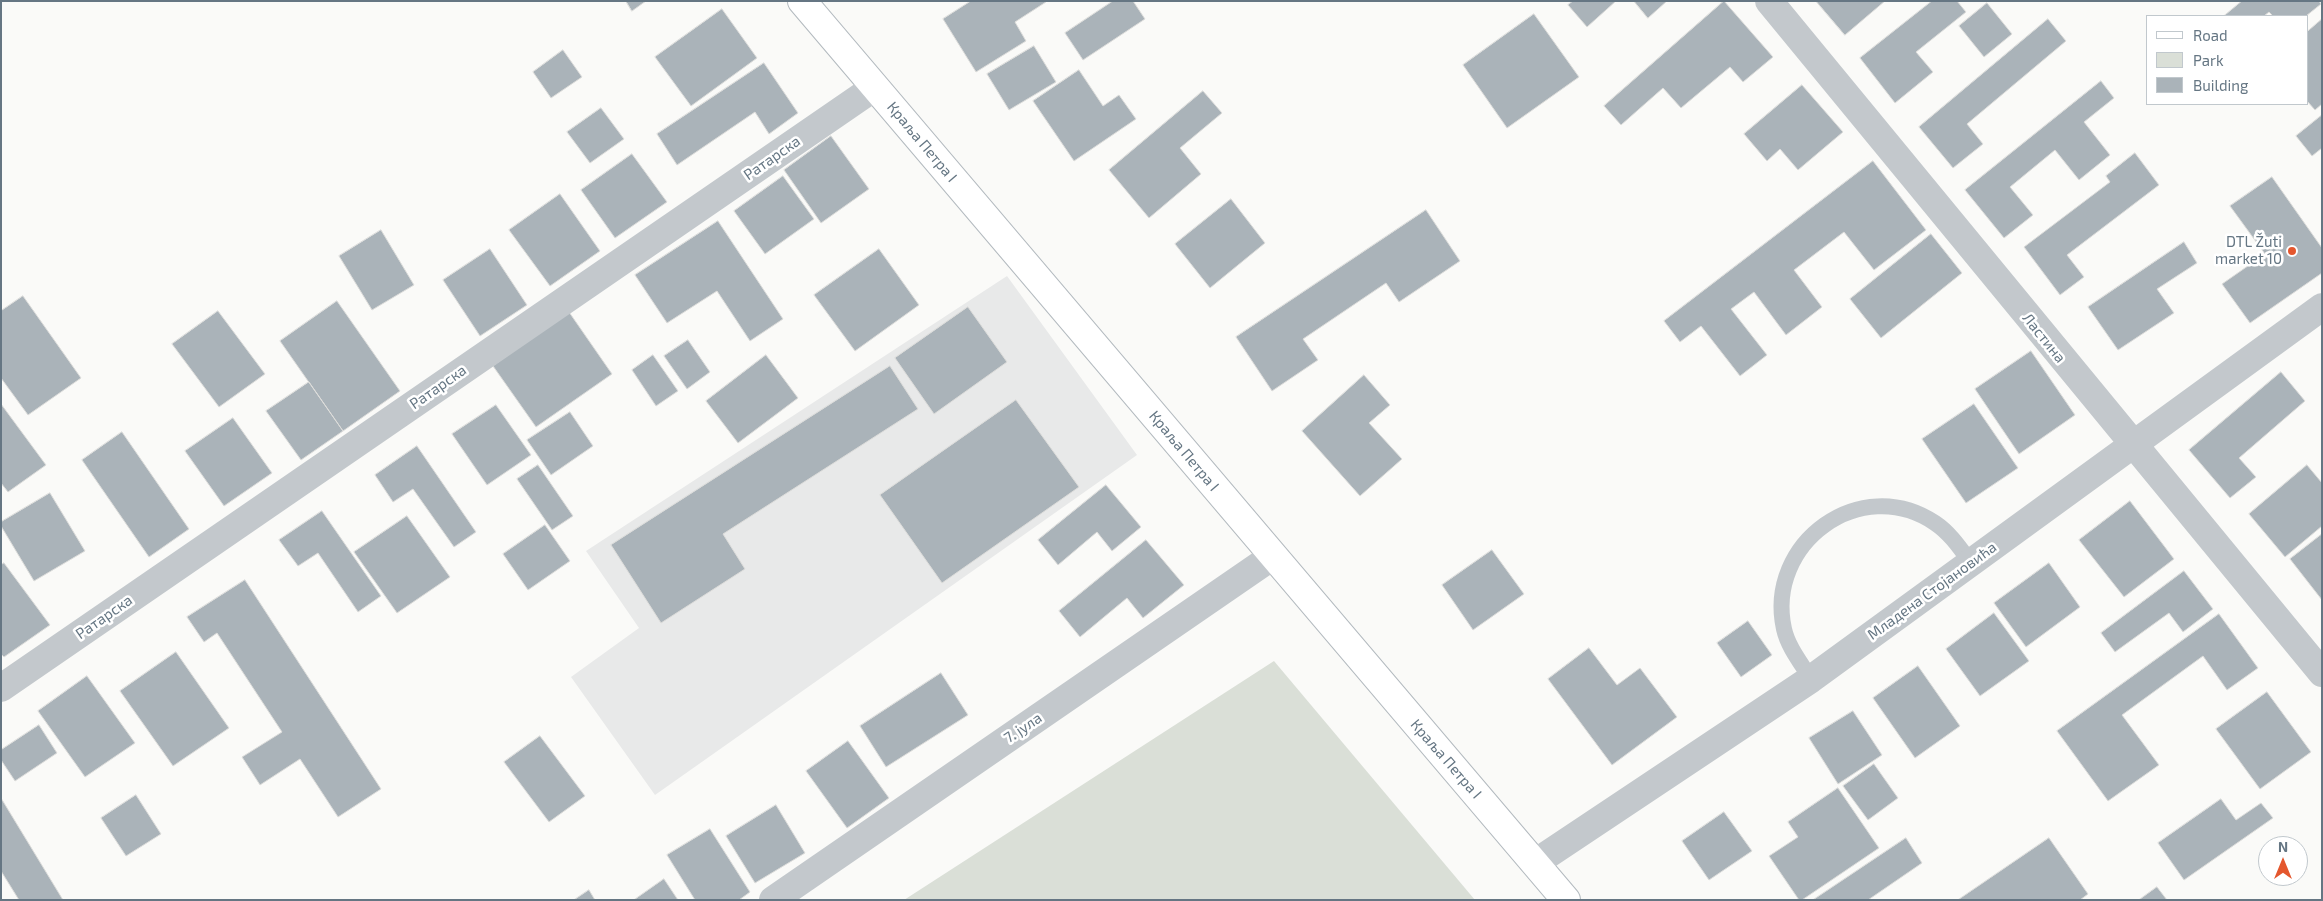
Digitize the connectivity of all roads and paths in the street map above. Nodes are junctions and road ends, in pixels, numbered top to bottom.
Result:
1 (802, 1) edge
2 (1769, 1) edge
3 (875, 87) junction
4 (2322, 307) edge
5 (2131, 444) junction
6 (1273, 556) junction
7 (1971, 563) junction
8 (2322, 673) edge
9 (1811, 679) junction
10 (1, 688) edge
11 (1535, 863) junction
12 (773, 900) edge
13 (1566, 900) edge

1 - 3 main road, Краља Петра I
2 - 5 street, Ластина
3 - 6 main road, Краља Петра I
3 - 10 street, Ратарска
4 - 5 street, Младена Стојановића
5 - 7 street, Младена Стојановића
5 - 8 street, Ластина
6 - 11 main road, Краља Петра I
6 - 12 street, 7. јула
7 - 9 street, Младена Стојановића
7 - 9 lane
9 - 11 street, Младена Стојановића
11 - 13 main road, Краља Петра I

